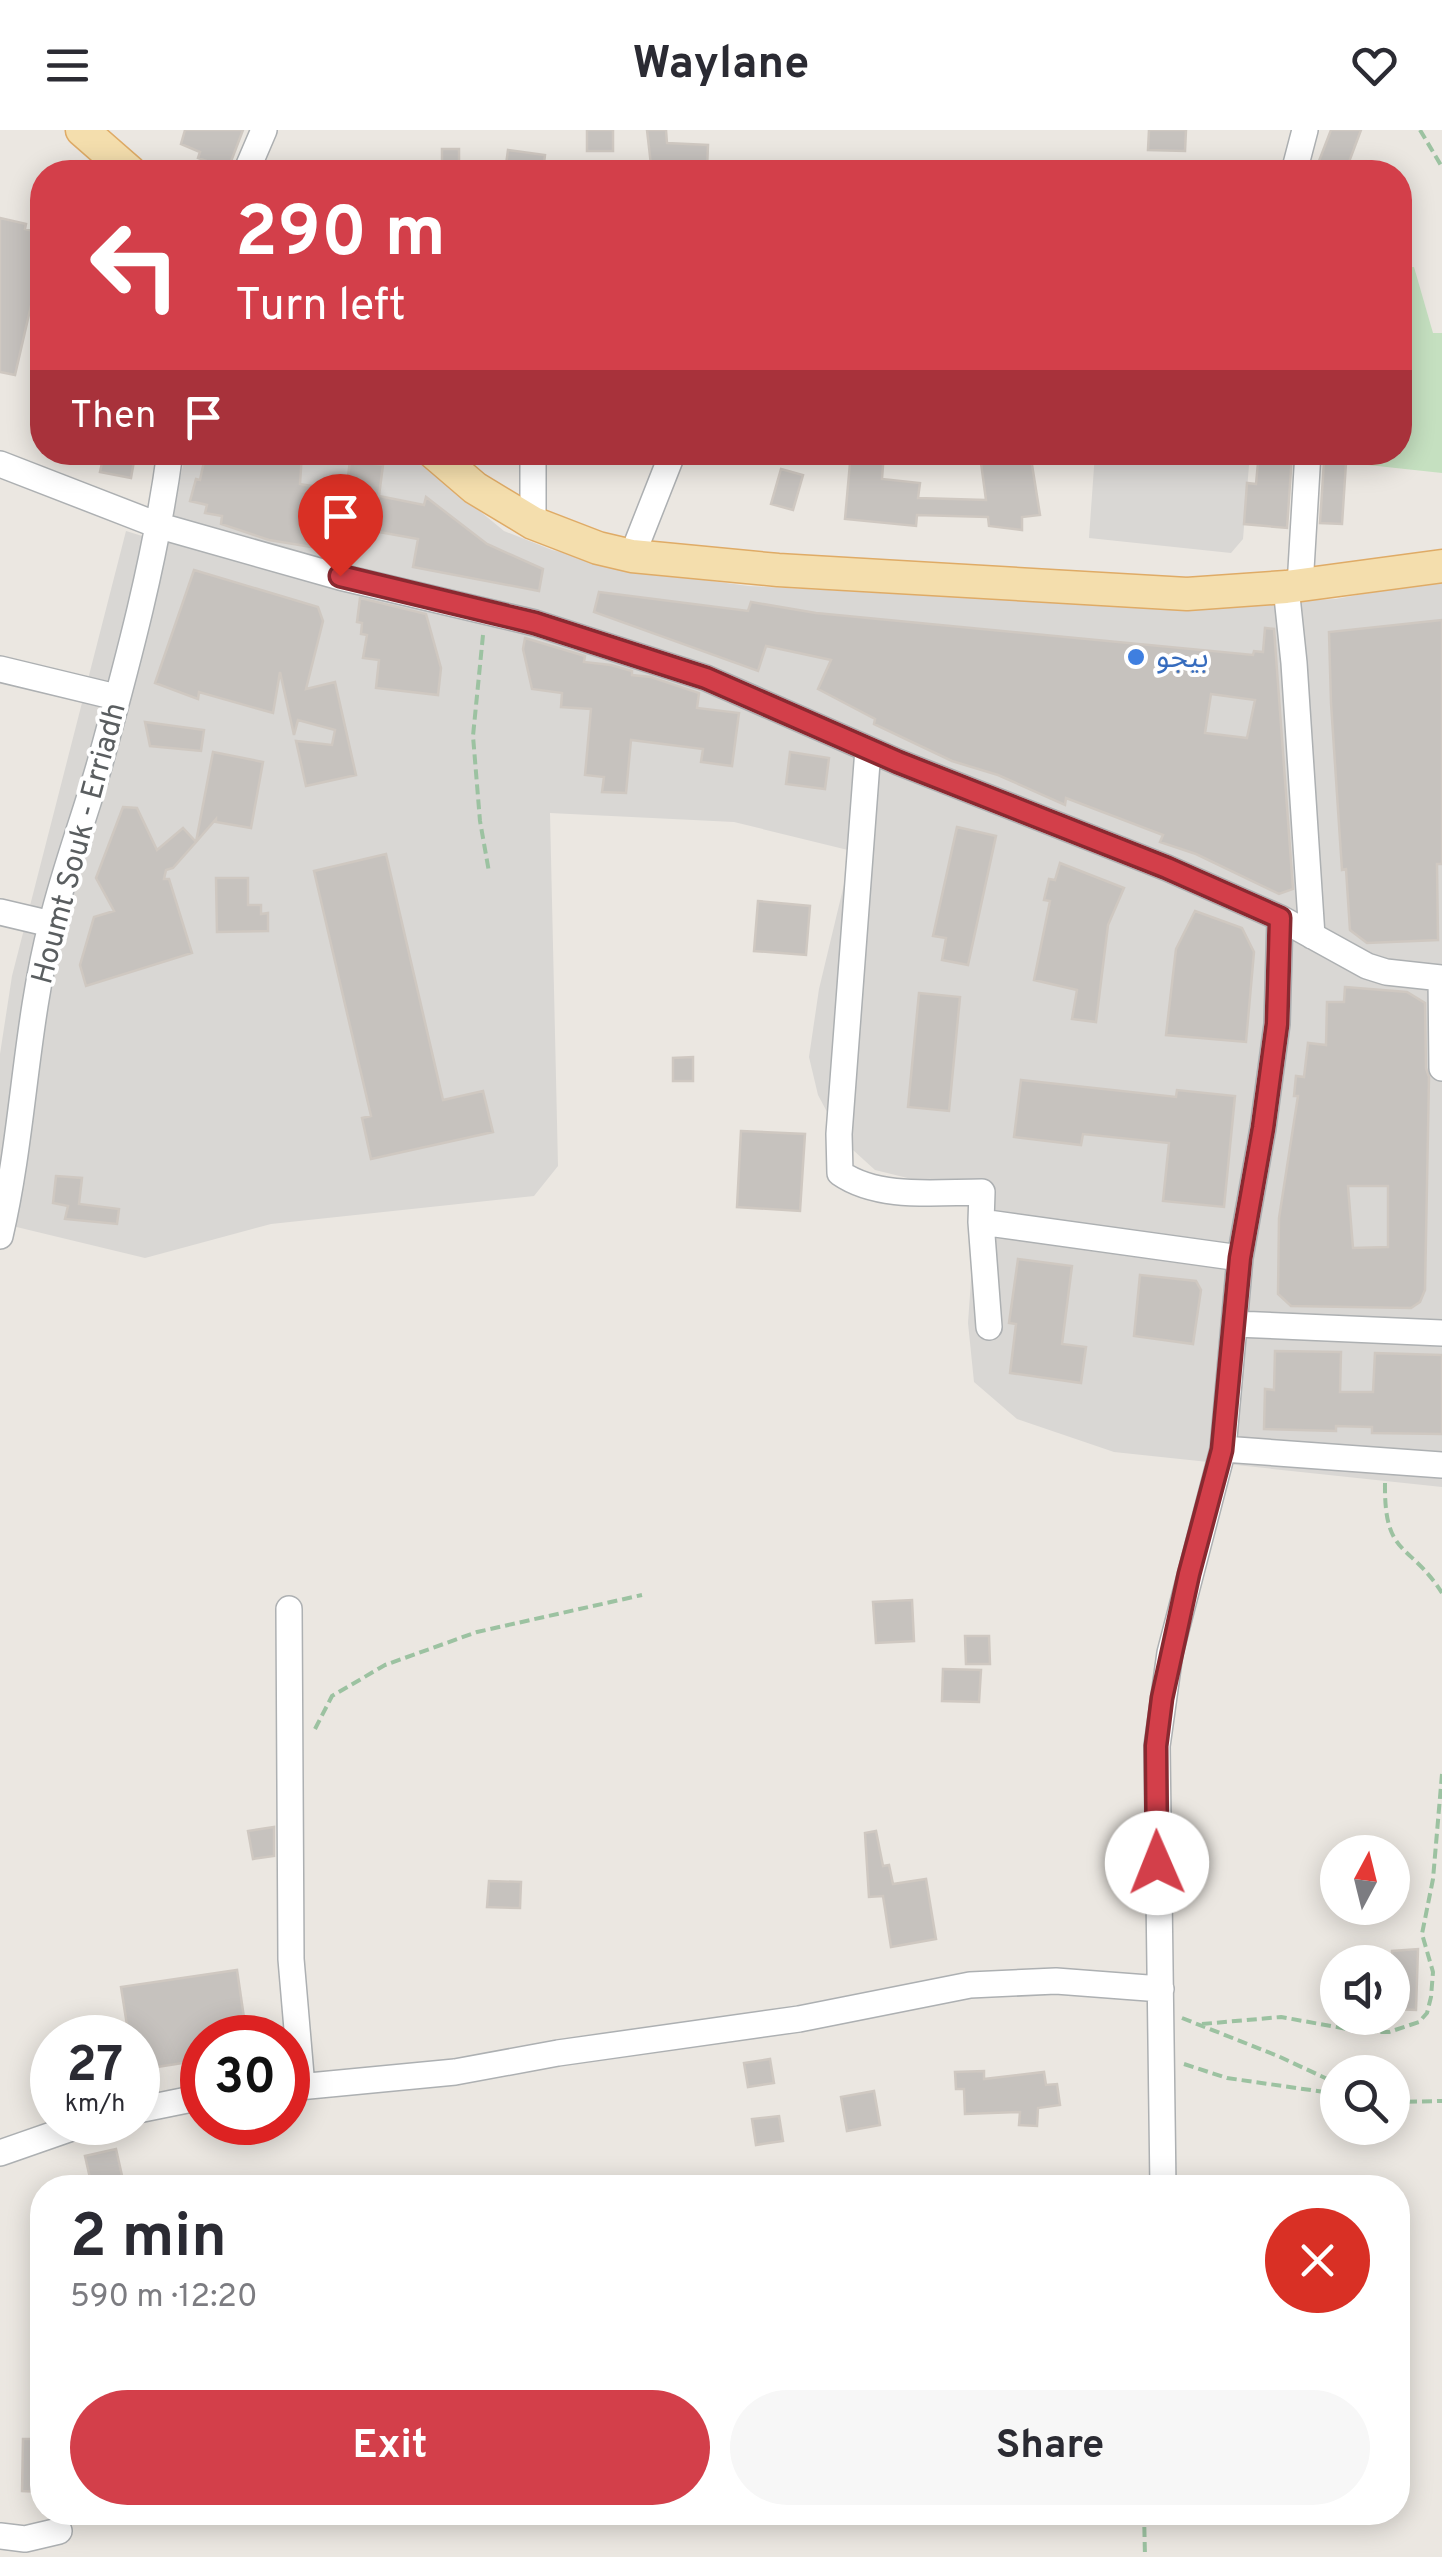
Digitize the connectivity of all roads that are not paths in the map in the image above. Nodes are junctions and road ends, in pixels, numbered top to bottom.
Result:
1 (264, 130) edge
2 (1305, 130) edge
3 (94, 134) edge
4 (117, 160) edge
5 (251, 160) edge
6 (1297, 160) edge
7 (0, 464) edge
8 (168, 465) edge
9 (447, 465) edge
10 (533, 465) edge
11 (668, 465) edge
12 (1307, 465) edge
13 (532, 523) junction
14 (160, 526) junction
15 (632, 556) junction
16 (1442, 566) edge
17 (1293, 586) junction
18 (0, 669) edge
19 (116, 697) junction
20 (868, 749) junction
21 (0, 912) edge
22 (1280, 918) junction
23 (51, 924) junction
24 (1312, 936) junction
25 (1441, 978) edge
26 (1442, 1068) edge
27 (981, 1222) junction
28 (0, 1236) edge
29 (1240, 1258) junction
30 (1236, 1324) junction
31 (990, 1328) dead end
32 (1442, 1333) edge
33 (1222, 1450) junction
34 (1442, 1465) edge
35 (289, 1608) dead end
36 (1162, 2001) junction
37 (293, 2015) edge
38 (310, 2086) edge
39 (30, 2143) edge
40 (0, 2154) edge
41 (1163, 2175) edge
42 (58, 2531) dead end
43 (0, 2536) edge

1 - 5 street
2 - 6 street
3 - 4 main road
7 - 14 street
8 - 14 street, Houmt Souk - Erriadh
9 - 13 main road
10 - 13 street
11 - 15 street
12 - 17 street
13 - 15 main road
14 - 19 street, Houmt Souk - Erriadh
14 - 20 street
15 - 17 main road
16 - 17 main road
17 - 24 street
18 - 19 street
19 - 23 street, Houmt Souk - Erriadh
20 - 22 street
20 - 27 street
21 - 23 street
22 - 24 street
22 - 29 street
23 - 28 street, Houmt Souk - Erriadh
24 - 25 street
25 - 26 street
27 - 29 street
27 - 31 street
29 - 30 street
30 - 32 street
30 - 33 street
33 - 34 street
33 - 36 street
35 - 37 street
36 - 38 street
36 - 41 street
39 - 40 street
42 - 43 street

